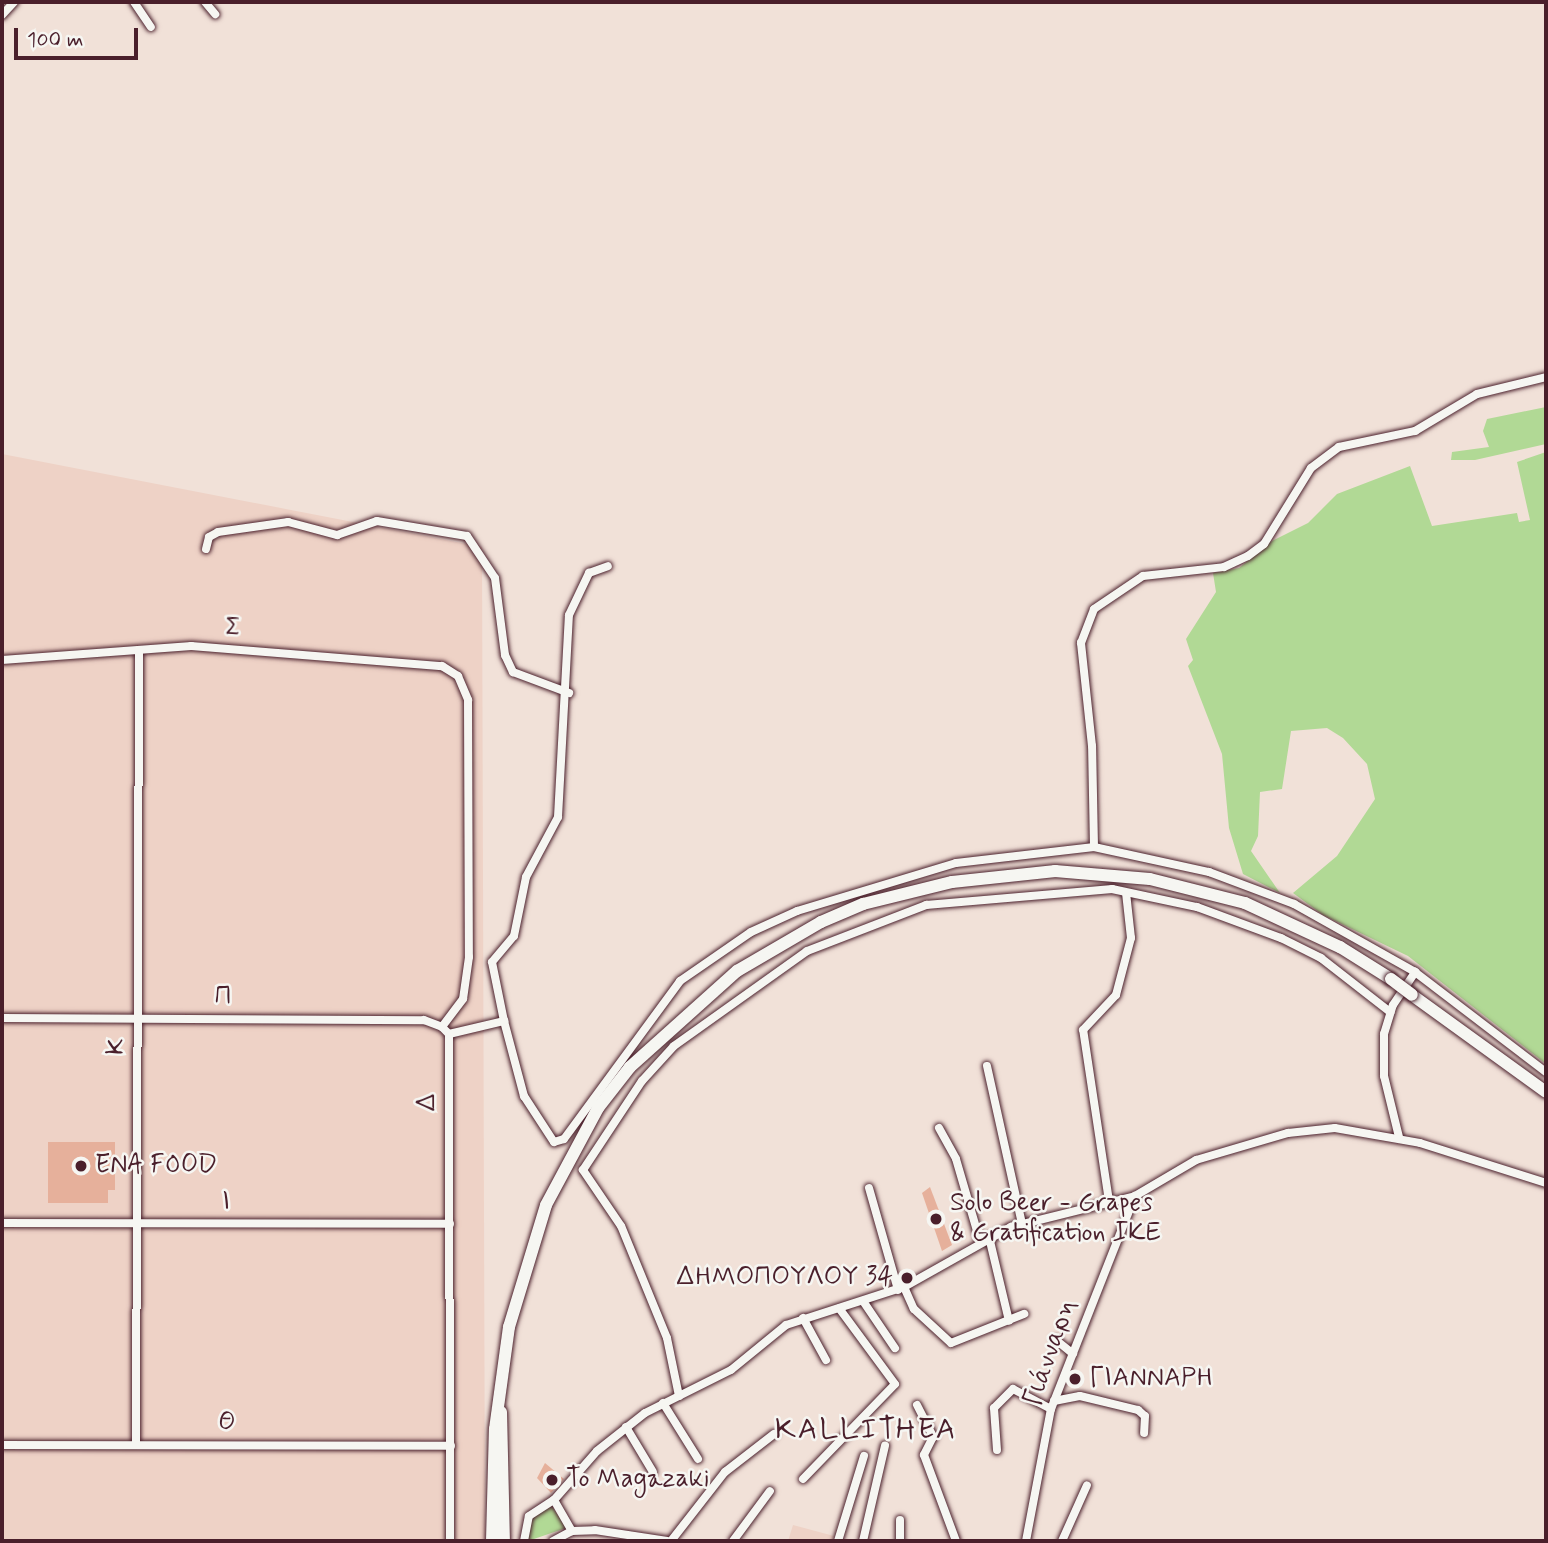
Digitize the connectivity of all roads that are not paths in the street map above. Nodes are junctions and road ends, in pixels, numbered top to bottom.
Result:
1 (14, 2) edge
2 (134, 2) edge
3 (205, 2) edge
4 (215, 14) dead end
5 (2, 15) edge
6 (151, 27) dead end
7 (1546, 377) edge
8 (206, 549) dead end
9 (608, 566) dead end
10 (139, 650) junction
11 (2, 660) edge
12 (569, 692) junction
13 (1094, 847) junction
14 (1126, 893) junction
15 (1415, 972) junction
16 (1390, 1012) junction
17 (2, 1017) edge
18 (137, 1017) junction
19 (504, 1021) junction
20 (445, 1030) junction
21 (987, 1066) dead end
22 (1546, 1072) edge
23 (1546, 1092) edge
24 (939, 1128) dead end
25 (1399, 1137) junction
26 (1546, 1182) edge
27 (869, 1188) dead end
28 (1135, 1196) junction
29 (1109, 1201) junction
30 (2, 1223) edge
31 (138, 1224) junction
32 (450, 1224) junction
33 (1023, 1224) junction
34 (985, 1239) junction
35 (901, 1288) junction
36 (863, 1301) junction
37 (839, 1308) junction
38 (1024, 1314) dead end
39 (803, 1318) junction
40 (1009, 1321) junction
41 (1056, 1340) dead end
42 (895, 1348) dead end
43 (1073, 1354) junction
44 (826, 1360) dead end
45 (679, 1396) junction
46 (663, 1402) junction
47 (500, 1404) junction
48 (917, 1405) dead end
49 (1053, 1405) junction
50 (626, 1427) junction
51 (1143, 1433) dead end
52 (774, 1434) dead end
53 (136, 1443) junction
54 (2, 1445) edge
55 (451, 1446) junction
56 (885, 1446) dead end
57 (997, 1450) dead end
58 (864, 1456) dead end
59 (698, 1460) dead end
60 (653, 1472) dead end
61 (803, 1479) dead end
62 (1087, 1485) dead end
63 (770, 1491) dead end
64 (554, 1500) junction
65 (900, 1520) dead end
66 (572, 1531) junction
67 (450, 1541) edge
68 (492, 1541) edge
69 (504, 1541) edge
70 (524, 1541) edge
71 (553, 1541) edge
72 (669, 1541) edge
73 (733, 1541) edge
74 (838, 1541) edge
75 (863, 1541) edge
76 (900, 1541) edge
77 (956, 1541) edge
78 (1026, 1541) edge
79 (1062, 1541) edge

1 - 5 street
2 - 6 street
3 - 4 street
7 - 13 street
8 - 12 street
9 - 12 street
10 - 11 street, Σ
10 - 18 street, Κ
10 - 20 street, Σ
12 - 19 street
13 - 15 street
13 - 19 street
14 - 16 street
14 - 29 street
14 - 45 street
15 - 16 street
15 - 22 street
16 - 25 street
17 - 18 street, Π
18 - 20 street, Π
18 - 31 street, Κ
19 - 20 street
20 - 32 street, Δ
21 - 33 street
23 - 47 main road, bridge
24 - 34 street
25 - 26 street
25 - 28 street
27 - 35 street
28 - 29 street
28 - 43 street, Γιάνναρη
29 - 33 street
30 - 31 street, Ι
31 - 32 street, Ι
31 - 53 street, Κ
32 - 55 street, Δ
33 - 34 street
34 - 35 street
34 - 40 street
35 - 36 street
35 - 40 street
36 - 37 street
36 - 42 street
37 - 39 street
37 - 61 street
38 - 40 street
39 - 44 street
39 - 45 street
41 - 43 street
43 - 49 street, Γιάνναρη
45 - 46 street
46 - 50 street
46 - 59 street
47 - 68 main road
47 - 69 main road
48 - 77 street
49 - 51 street
49 - 57 street
49 - 78 street, Γιάνναρη
50 - 60 street
50 - 64 street
52 - 72 street
53 - 54 street, Θ
53 - 55 street, Θ
55 - 67 street, Δ
56 - 75 street
58 - 74 street
62 - 79 street
63 - 73 street
64 - 66 street
64 - 70 street
65 - 76 street
66 - 71 street
66 - 72 street

